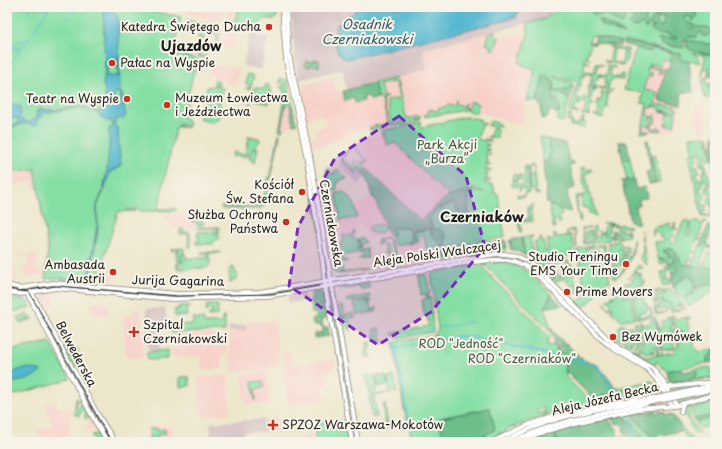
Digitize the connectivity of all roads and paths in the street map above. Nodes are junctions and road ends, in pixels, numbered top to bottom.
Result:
1 (282, 7) edge
2 (286, 7) edge
3 (325, 282) junction
4 (331, 283) junction
5 (7, 285) edge
6 (26, 287) junction
7 (326, 287) junction
8 (7, 292) edge
9 (29, 292) junction
10 (658, 381) junction
11 (715, 382) edge
12 (715, 386) edge
13 (665, 389) junction
14 (715, 389) edge
15 (654, 392) junction
16 (715, 394) edge
17 (677, 395) junction
18 (662, 398) junction
19 (629, 400) junction
20 (687, 402) junction
21 (674, 406) junction
22 (603, 408) junction
23 (638, 409) junction
24 (607, 412) junction
25 (681, 412) dead end
26 (514, 436) junction
27 (108, 442) edge
28 (115, 442) edge
29 (352, 442) edge
30 (358, 442) edge
31 (491, 442) edge
32 (499, 442) edge
33 (503, 442) edge
34 (511, 442) edge
35 (519, 442) edge

1 - 3 main road, Czerniakowska
2 - 4 main road, Czerniakowska
3 - 4 main road, Jurija Gagarina
3 - 6 main road, Jurija Gagarina
3 - 7 main road, Czerniakowska
4 - 7 main road, Jurija Gagarina
4 - 10 main road, Aleja Polski Walczącej
4 - 13 main road, Aleja Polski Walczącej
4 - 30 main road, Czerniakowska
5 - 6 main road, Jurija Gagarina
6 - 9 main road, Belwederska
7 - 9 main road, Jurija Gagarina
7 - 29 main road, Czerniakowska
8 - 9 main road, Jurija Gagarina
9 - 27 main road, Belwederska
9 - 28 main road, Belwederska
10 - 13 main road, Aleja Polski Walczącej
10 - 15 main road
11 - 13 main road, Aleja Józefa Becka
12 - 17 main road, Aleja Józefa Becka
13 - 15 main road, Aleja Józefa Becka
13 - 21 main road, Aleja Polski Walczącej
14 - 17 main road, Aleja Józefa Becka
15 - 19 main road, Aleja Józefa Becka
16 - 20 main road, Aleja Józefa Becka
17 - 18 main road, Aleja Józefa Becka, bridge
18 - 22 main road, Aleja Józefa Becka
18 - 24 main road, Aleja Józefa Becka
19 - 22 main road
19 - 31 main road, Aleja Józefa Becka
20 - 21 main road, Aleja Józefa Becka
20 - 25 main road
21 - 23 main road, Aleja Józefa Becka
22 - 26 main road, Aleja Józefa Becka
23 - 24 main road
23 - 35 main road, Aleja Józefa Becka
24 - 34 main road, Aleja Józefa Becka
26 - 32 main road
26 - 33 main road, Aleja Józefa Becka

